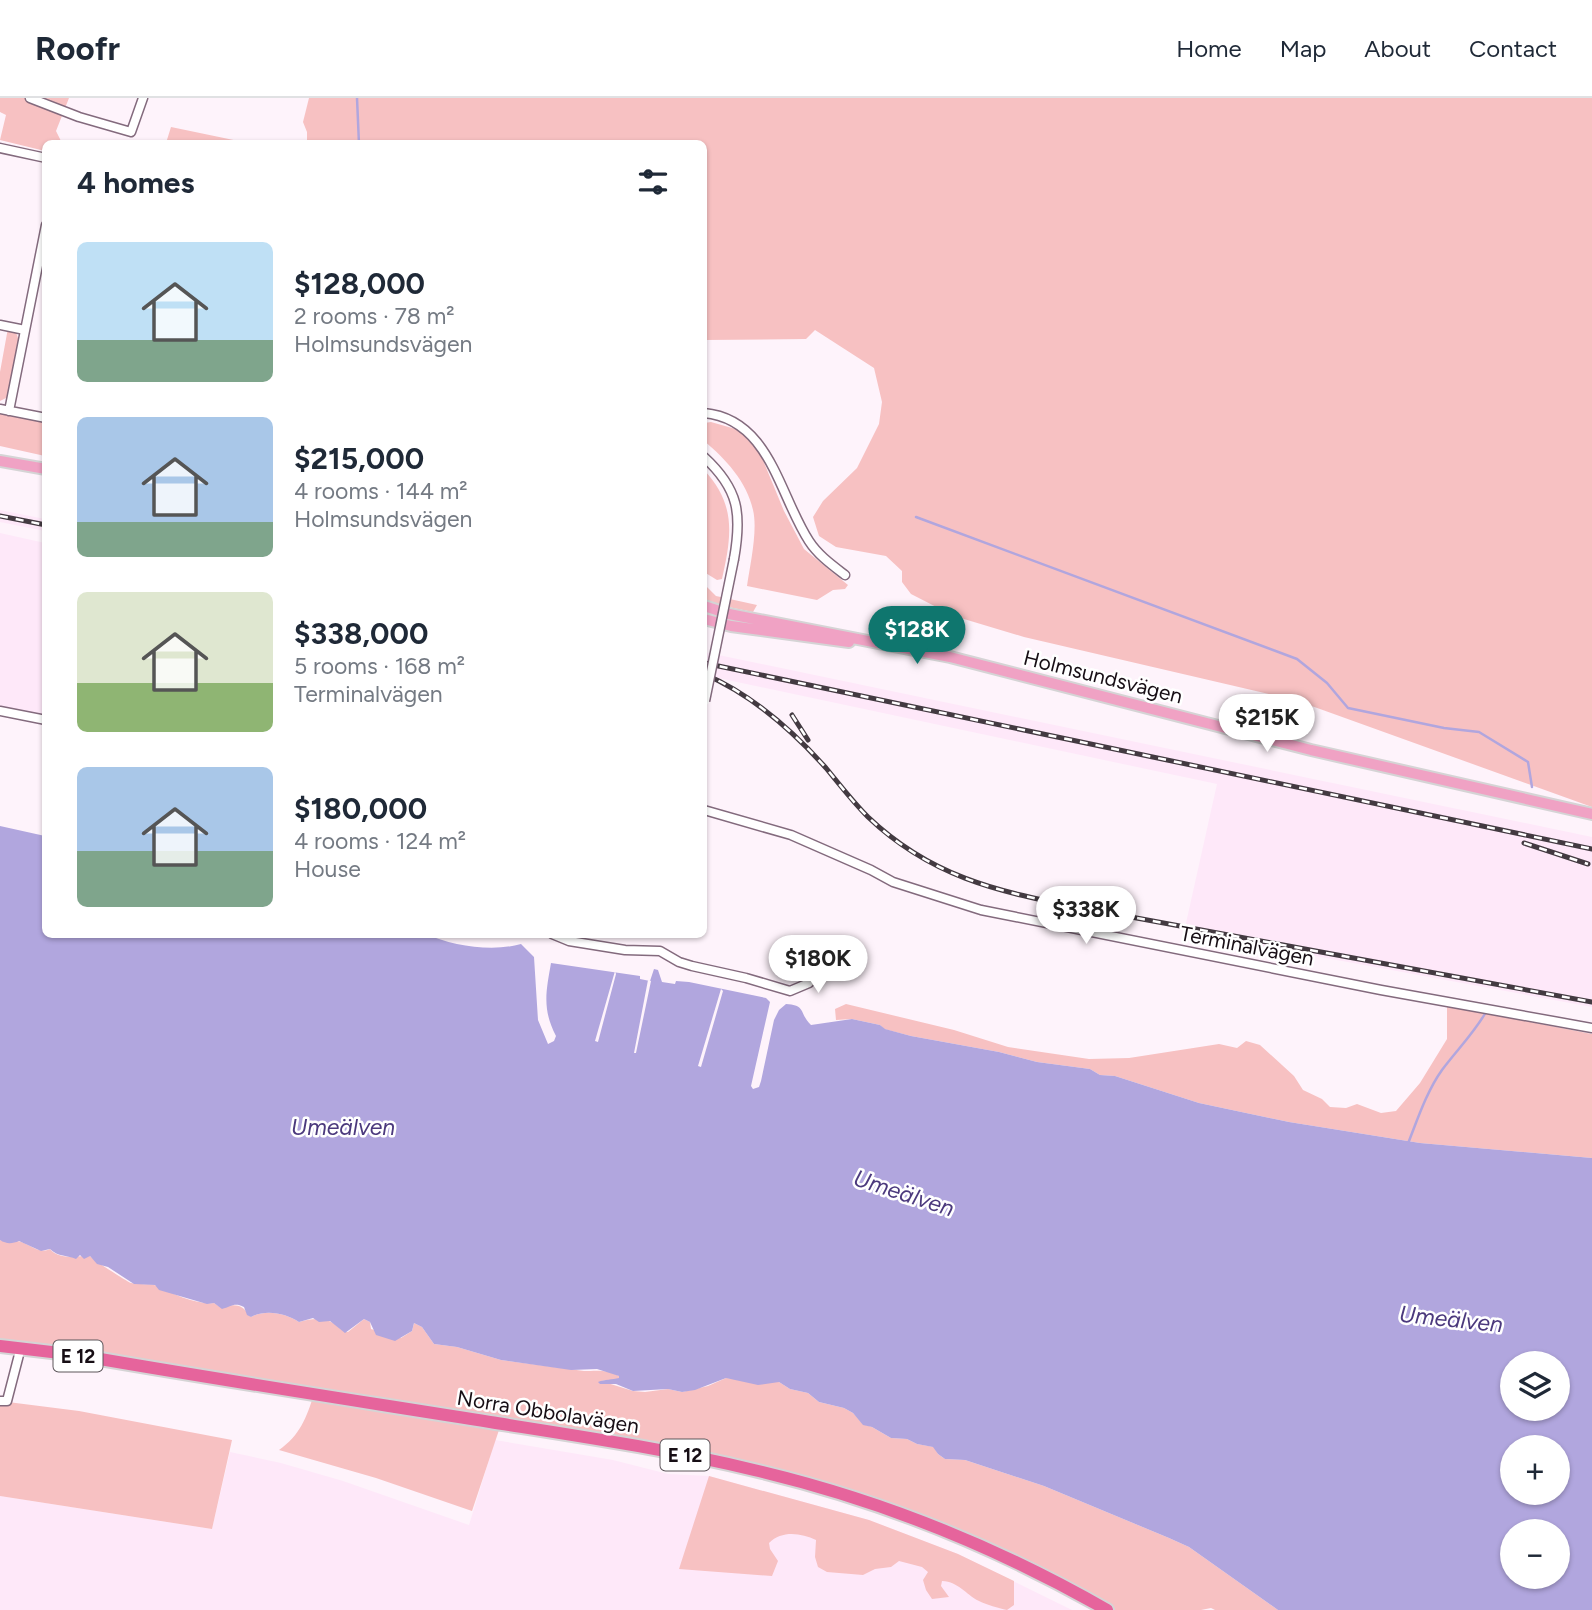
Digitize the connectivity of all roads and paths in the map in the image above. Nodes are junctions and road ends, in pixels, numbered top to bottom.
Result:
1 (30, 98) edge
2 (143, 98) edge
3 (0, 148) edge
4 (42, 157) edge
5 (42, 245) edge
6 (0, 325) edge
7 (25, 330) junction
8 (5, 410) edge
9 (707, 414) edge
10 (42, 417) edge
11 (707, 460) edge
12 (0, 461) edge
13 (42, 468) edge
14 (845, 575) dead end
15 (707, 607) edge
16 (707, 620) edge
17 (890, 644) junction
18 (707, 690) edge
19 (0, 710) edge
20 (42, 719) edge
21 (707, 811) edge
22 (1592, 814) edge
23 (562, 938) edge
24 (821, 966) dead end
25 (1592, 1028) edge
26 (0, 1346) edge
27 (21, 1347) junction
28 (4, 1401) edge
29 (1107, 1610) edge

1 - 2 street
3 - 4 street
5 - 7 street
6 - 7 street
7 - 8 street
8 - 10 street
9 - 14 street
11 - 18 street, bridge
12 - 13 main road
15 - 17 main road, Holmsundsvägen
16 - 17 main road, Holmsundsvägen
17 - 22 main road, Holmsundsvägen
19 - 20 street
21 - 25 street, Terminalvägen
23 - 24 street
26 - 27 highway, Norra Obbolavägen / E 12
27 - 28 street
27 - 29 highway, Norra Obbolavägen / E 12

